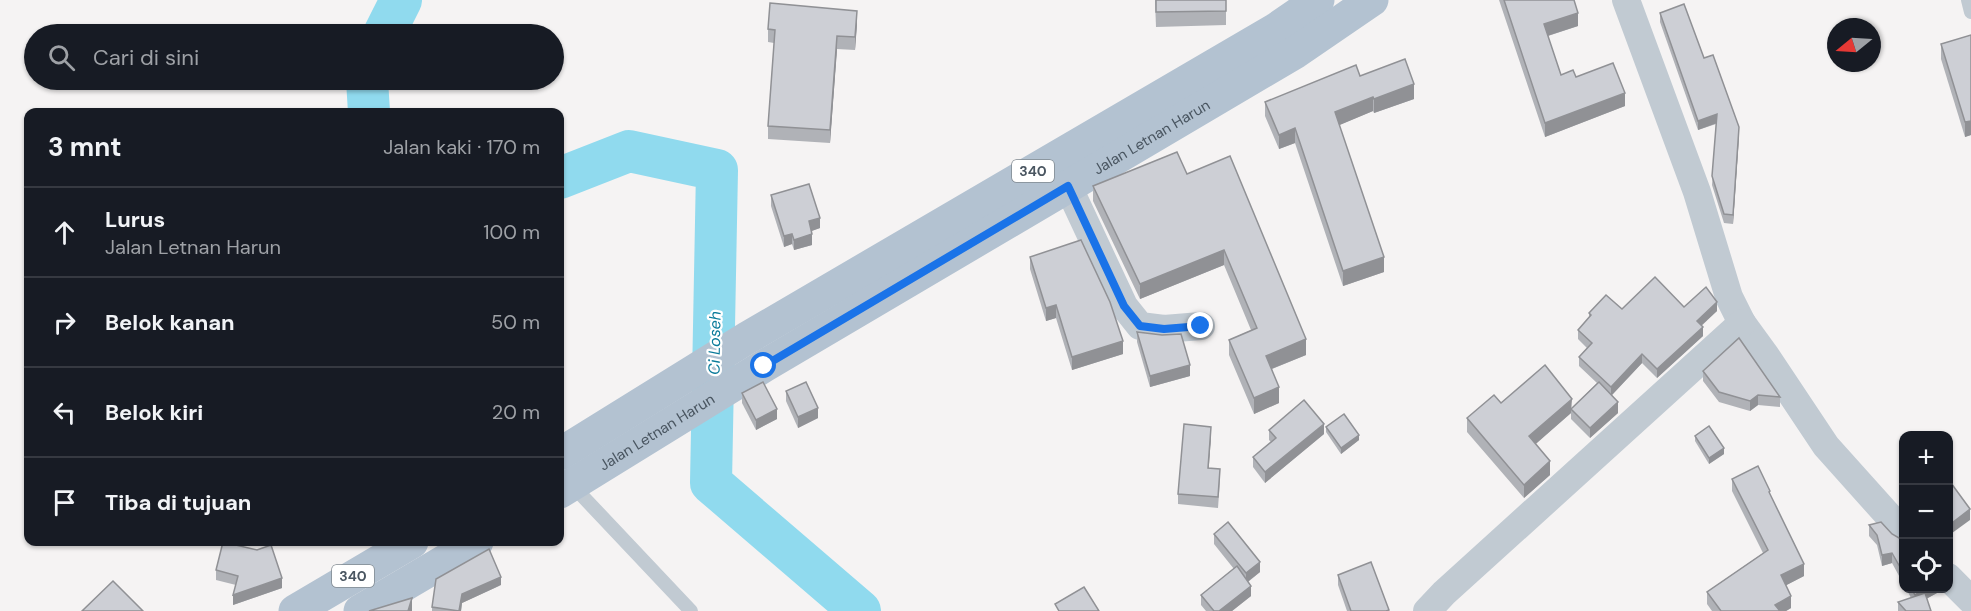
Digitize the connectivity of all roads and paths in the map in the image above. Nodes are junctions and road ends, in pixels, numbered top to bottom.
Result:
1 (1318, 0) edge
2 (1372, 0) edge
3 (1626, 0) edge
4 (1968, 0) edge
5 (1971, 12) edge
6 (1068, 186) junction
7 (1742, 323) junction
8 (1201, 326) dead end
9 (564, 452) edge
10 (571, 485) edge
11 (1899, 527) edge
12 (405, 546) edge
13 (470, 546) edge
14 (1953, 582) edge
15 (1971, 600) edge
16 (295, 611) edge
17 (360, 611) edge
18 (691, 611) edge
19 (1427, 611) edge

1 - 9 main road, Jalan Letnan Harun / 340
2 - 6 main road, Jalan Letnan Harun / 340
3 - 7 street
4 - 5 lane
6 - 8 street
6 - 10 main road, Jalan Letnan Harun / 340
7 - 11 street
7 - 19 street
10 - 18 lane
12 - 16 main road, 340
13 - 17 main road, 340
14 - 15 street

